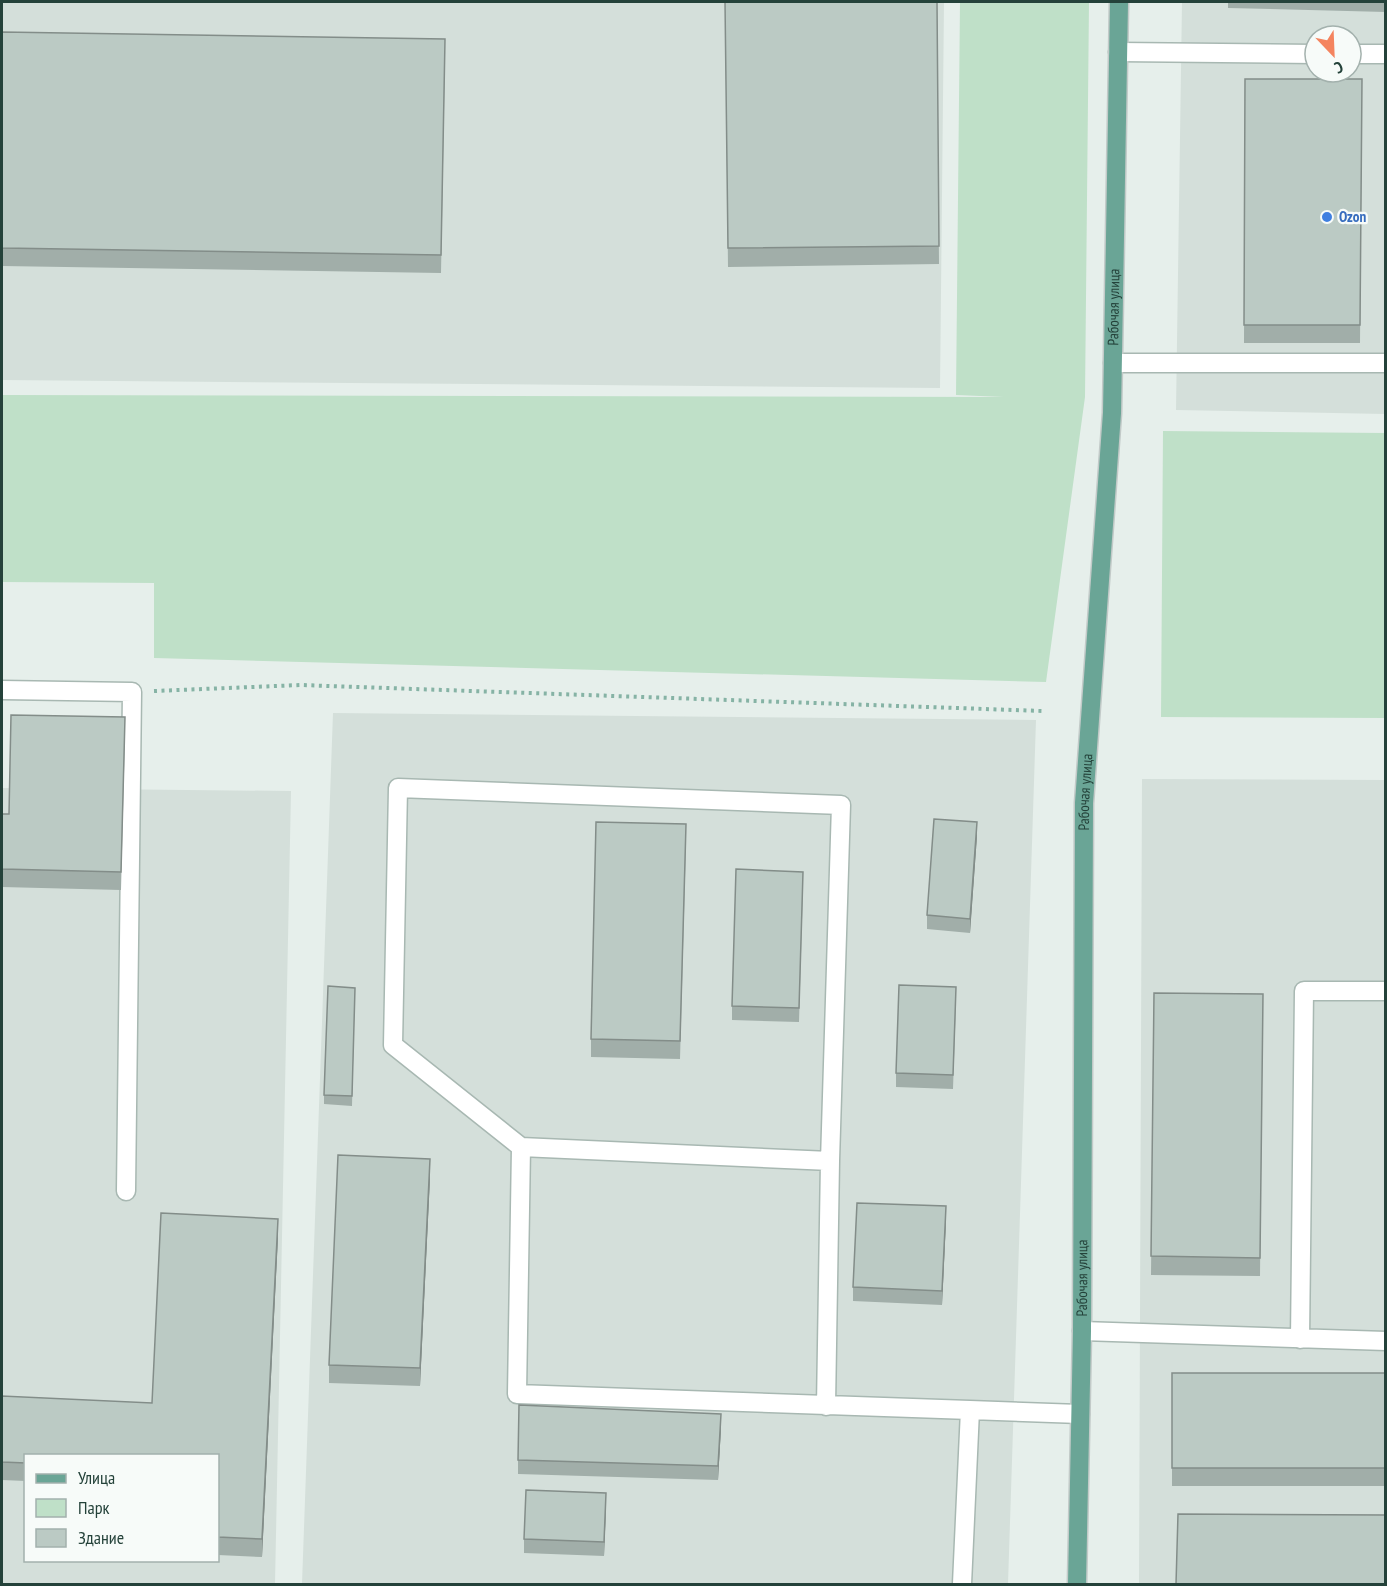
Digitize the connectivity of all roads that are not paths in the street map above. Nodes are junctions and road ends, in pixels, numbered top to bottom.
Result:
1 (1119, 2) edge
2 (1118, 52) junction
3 (1303, 54) edge
4 (1363, 54) edge
5 (1386, 54) edge
6 (1113, 363) junction
7 (1386, 363) edge
8 (2, 690) edge
9 (1386, 991) edge
10 (522, 1148) junction
11 (830, 1161) junction
12 (126, 1191) dead end
13 (1082, 1331) junction
14 (1300, 1339) junction
15 (1386, 1341) edge
16 (826, 1406) junction
17 (970, 1410) junction
18 (1080, 1414) junction
19 (962, 1584) edge
20 (1077, 1584) edge

1 - 2 main road, Рабочая улица
2 - 3 lane
2 - 6 main road, Рабочая улица
4 - 5 lane
6 - 7 lane
6 - 13 main road, Рабочая улица
8 - 12 lane
9 - 14 lane
10 - 11 lane
10 - 11 lane
10 - 16 lane
11 - 16 lane
13 - 14 lane
13 - 18 main road, Рабочая улица
14 - 15 lane
16 - 17 lane
17 - 18 lane
17 - 19 lane
18 - 20 main road, Рабочая улица

